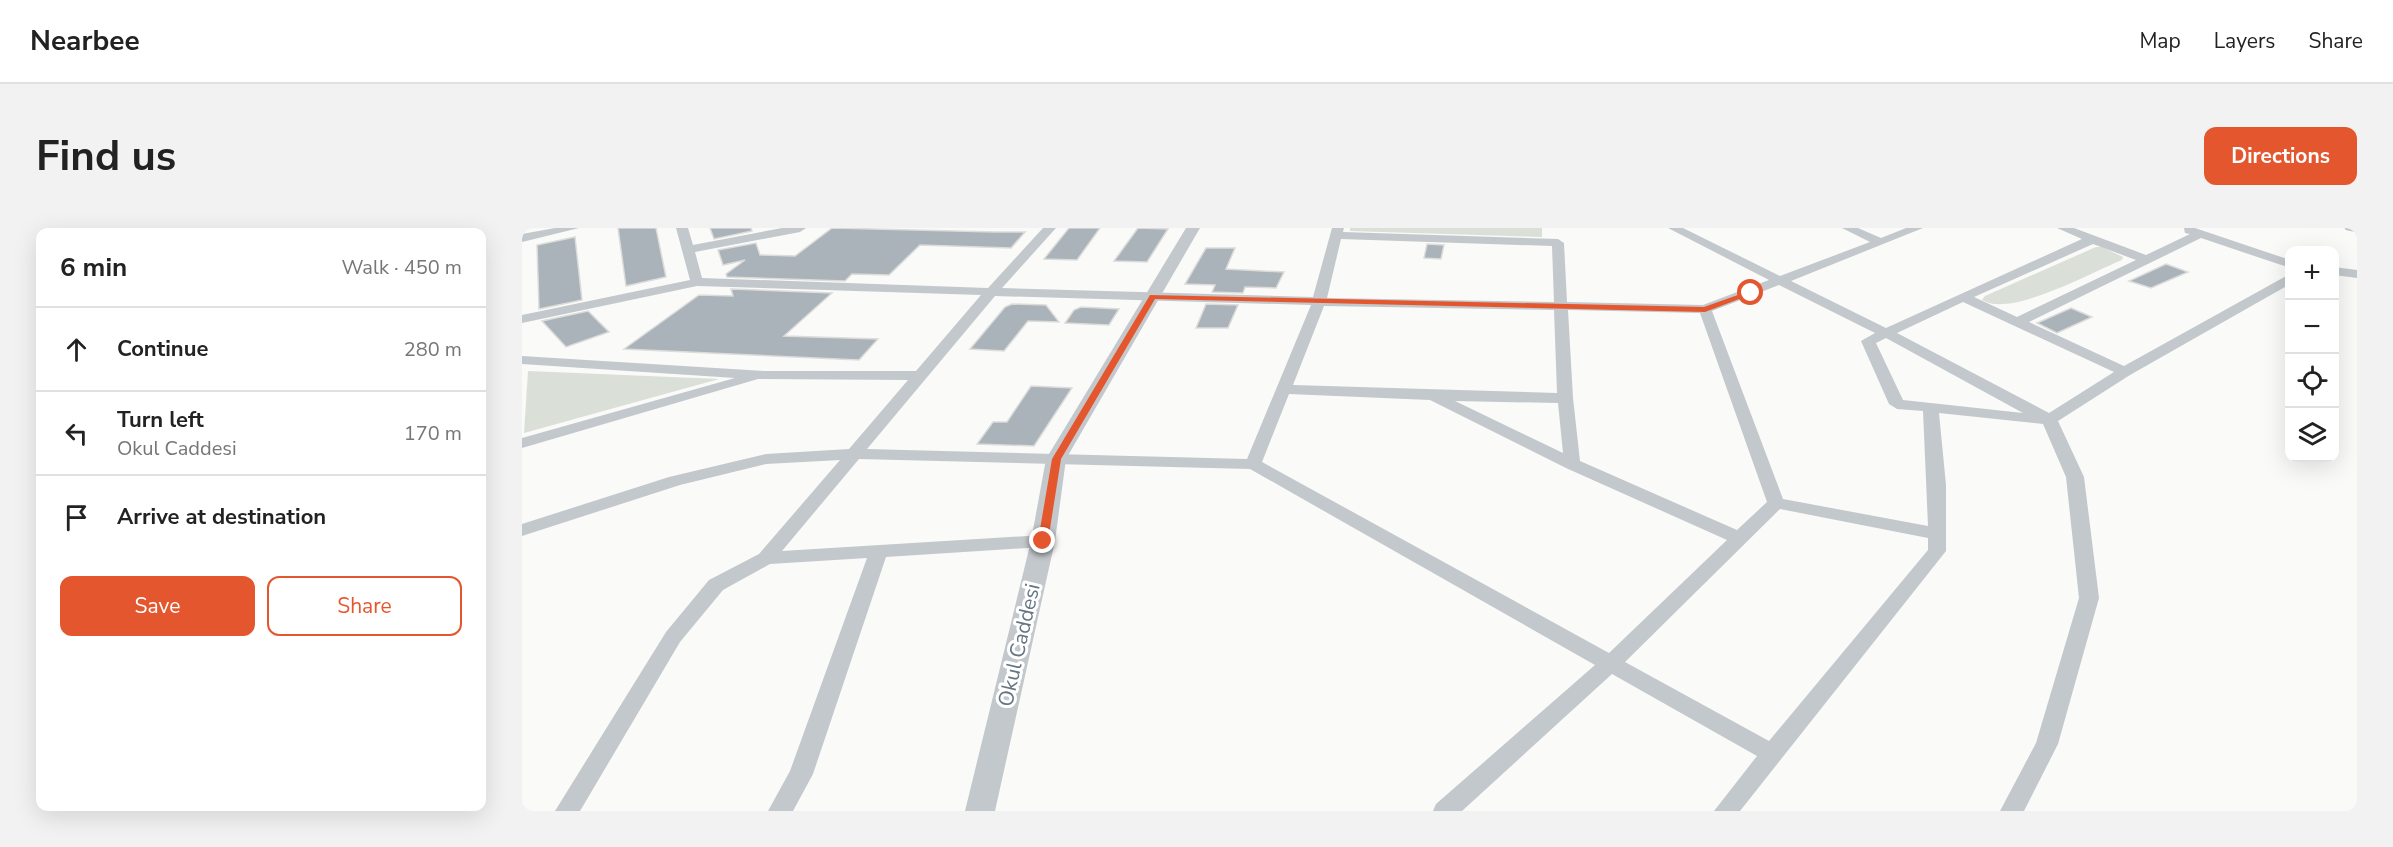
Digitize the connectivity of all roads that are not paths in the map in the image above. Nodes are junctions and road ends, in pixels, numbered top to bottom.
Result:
1 (573, 228) edge
2 (682, 228) edge
3 (800, 228) edge
4 (1050, 228) edge
5 (1193, 228) edge
6 (1556, 228) edge
7 (1674, 228) edge
8 (1848, 228) edge
9 (1917, 228) edge
10 (2063, 228) edge
11 (2183, 228) edge
12 (1337, 231) edge
13 (2200, 234) junction
14 (522, 238) edge
15 (2093, 239) junction
16 (1881, 242) junction
17 (1558, 243) junction
18 (688, 250) junction
19 (2146, 260) junction
20 (2285, 263) edge
21 (2339, 272) edge
22 (2357, 274) edge
23 (2285, 280) edge
24 (1782, 281) junction
25 (697, 282) junction
26 (992, 291) junction
27 (1153, 297) junction
28 (1962, 297) junction
29 (1319, 302) junction
30 (1560, 308) junction
31 (1705, 309) junction
32 (522, 320) edge
33 (2018, 322) junction
34 (1886, 333) junction
35 (522, 360) edge
36 (2125, 372) junction
37 (764, 375) junction
38 (921, 376) junction
39 (1283, 389) junction
40 (1433, 396) junction
41 (1565, 398) junction
42 (1930, 407) junction
43 (2049, 420) junction
44 (522, 443) edge
45 (856, 454) junction
46 (1056, 459) junction
47 (1253, 464) junction
48 (1572, 464) junction
49 (1776, 503) junction
50 (522, 530) edge
51 (1937, 534) junction
52 (1740, 538) junction
53 (1043, 541) junction
54 (878, 553) junction
55 (766, 558) junction
56 (1611, 663) junction
57 (1773, 754) junction
58 (567, 811) edge
59 (780, 811) edge
60 (980, 811) edge
61 (1445, 811) edge
62 (1726, 811) edge
63 (2012, 811) edge

1 - 14 street
2 - 18 street
3 - 18 street
4 - 26 street
5 - 27 street, Okul Caddesi
6 - 17 street
7 - 24 street
8 - 16 street
9 - 16 street
10 - 15 street
11 - 13 street
12 - 17 street
12 - 29 street
13 - 19 street
13 - 20 street
15 - 19 street
15 - 28 street
16 - 24 street
17 - 30 street
18 - 25 street
19 - 33 street
21 - 22 street
23 - 36 street
24 - 31 street
24 - 34 street
25 - 26 street
25 - 32 street
26 - 27 street
26 - 38 street
27 - 29 street
27 - 46 street, Okul Caddesi
28 - 33 street
28 - 34 street
29 - 30 street
29 - 39 street
30 - 31 street
30 - 41 street
31 - 49 street
33 - 36 street
34 - 42 street
34 - 43 street
35 - 37 street
36 - 43 street
37 - 38 street
37 - 44 street
38 - 45 street
39 - 40 street
39 - 47 street
40 - 41 street
40 - 48 street
41 - 48 street
42 - 43 street
42 - 51 street
43 - 63 street
45 - 46 street
45 - 50 street
45 - 55 street
46 - 47 street
46 - 53 street, Okul Caddesi
47 - 56 street
48 - 52 street
49 - 51 street
49 - 52 street
51 - 57 street
52 - 56 street
53 - 54 street
53 - 60 street, Okul Caddesi
54 - 55 street
54 - 59 street
55 - 58 street
56 - 57 street
56 - 61 street
57 - 62 street

